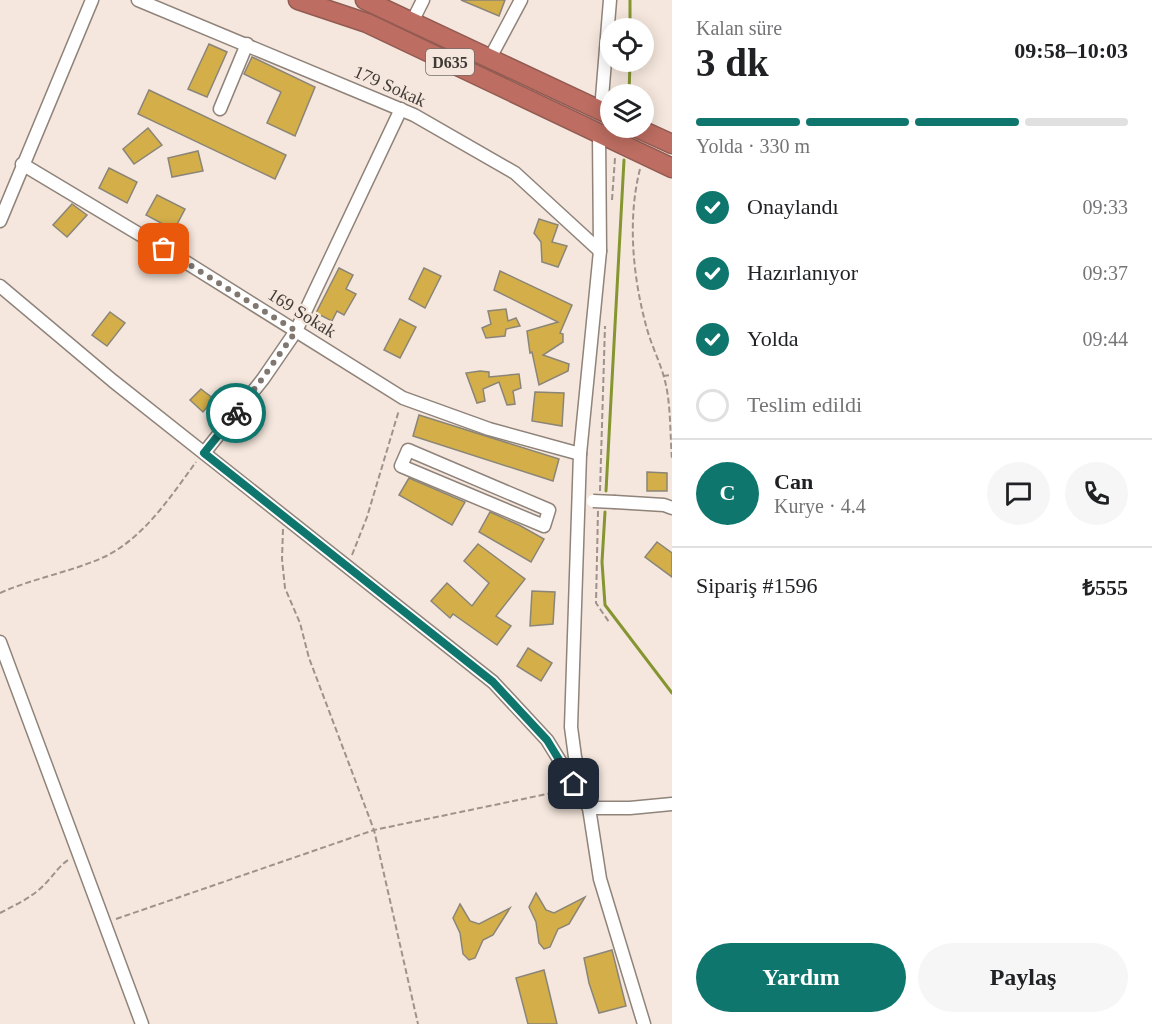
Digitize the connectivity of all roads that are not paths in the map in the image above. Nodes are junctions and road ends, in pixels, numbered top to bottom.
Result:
1 (92, 0) edge
2 (138, 0) edge
3 (298, 0) edge
4 (365, 0) edge
5 (423, 0) edge
6 (521, 0) edge
7 (610, 0) edge
8 (412, 22) junction
9 (247, 44) junction
10 (490, 58) junction
11 (607, 84) edge
12 (220, 109) dead end
13 (401, 109) junction
14 (600, 109) edge
15 (598, 133) junction
16 (654, 136) edge
17 (672, 144) edge
18 (22, 164) junction
19 (672, 168) edge
20 (0, 221) edge
21 (600, 251) junction
22 (0, 286) edge
23 (296, 331) junction
24 (408, 450) joint
25 (204, 453) junction
26 (580, 454) junction
27 (578, 500) junction
28 (672, 508) edge
29 (0, 642) edge
30 (672, 804) edge
31 (589, 808) junction
32 (142, 1024) edge
33 (644, 1024) edge

1 - 18 street
2 - 9 street, 179 Sokak
3 - 15 highway, D635
4 - 8 highway, D635
5 - 8 street
6 - 10 street
7 - 11 street
8 - 10 highway, D635
9 - 12 street
9 - 13 street, 179 Sokak
10 - 14 highway, D635
13 - 21 street, 179 Sokak
13 - 23 street
15 - 19 highway, D635
15 - 21 street
16 - 17 highway
18 - 20 street
18 - 23 street, 169 Sokak
21 - 26 street
22 - 25 street
23 - 25 street
23 - 26 street, 169 Sokak
24 - 24 street
25 - 31 street
26 - 27 street
27 - 28 street, bridge
27 - 31 street
29 - 32 street
30 - 31 street
31 - 33 street

